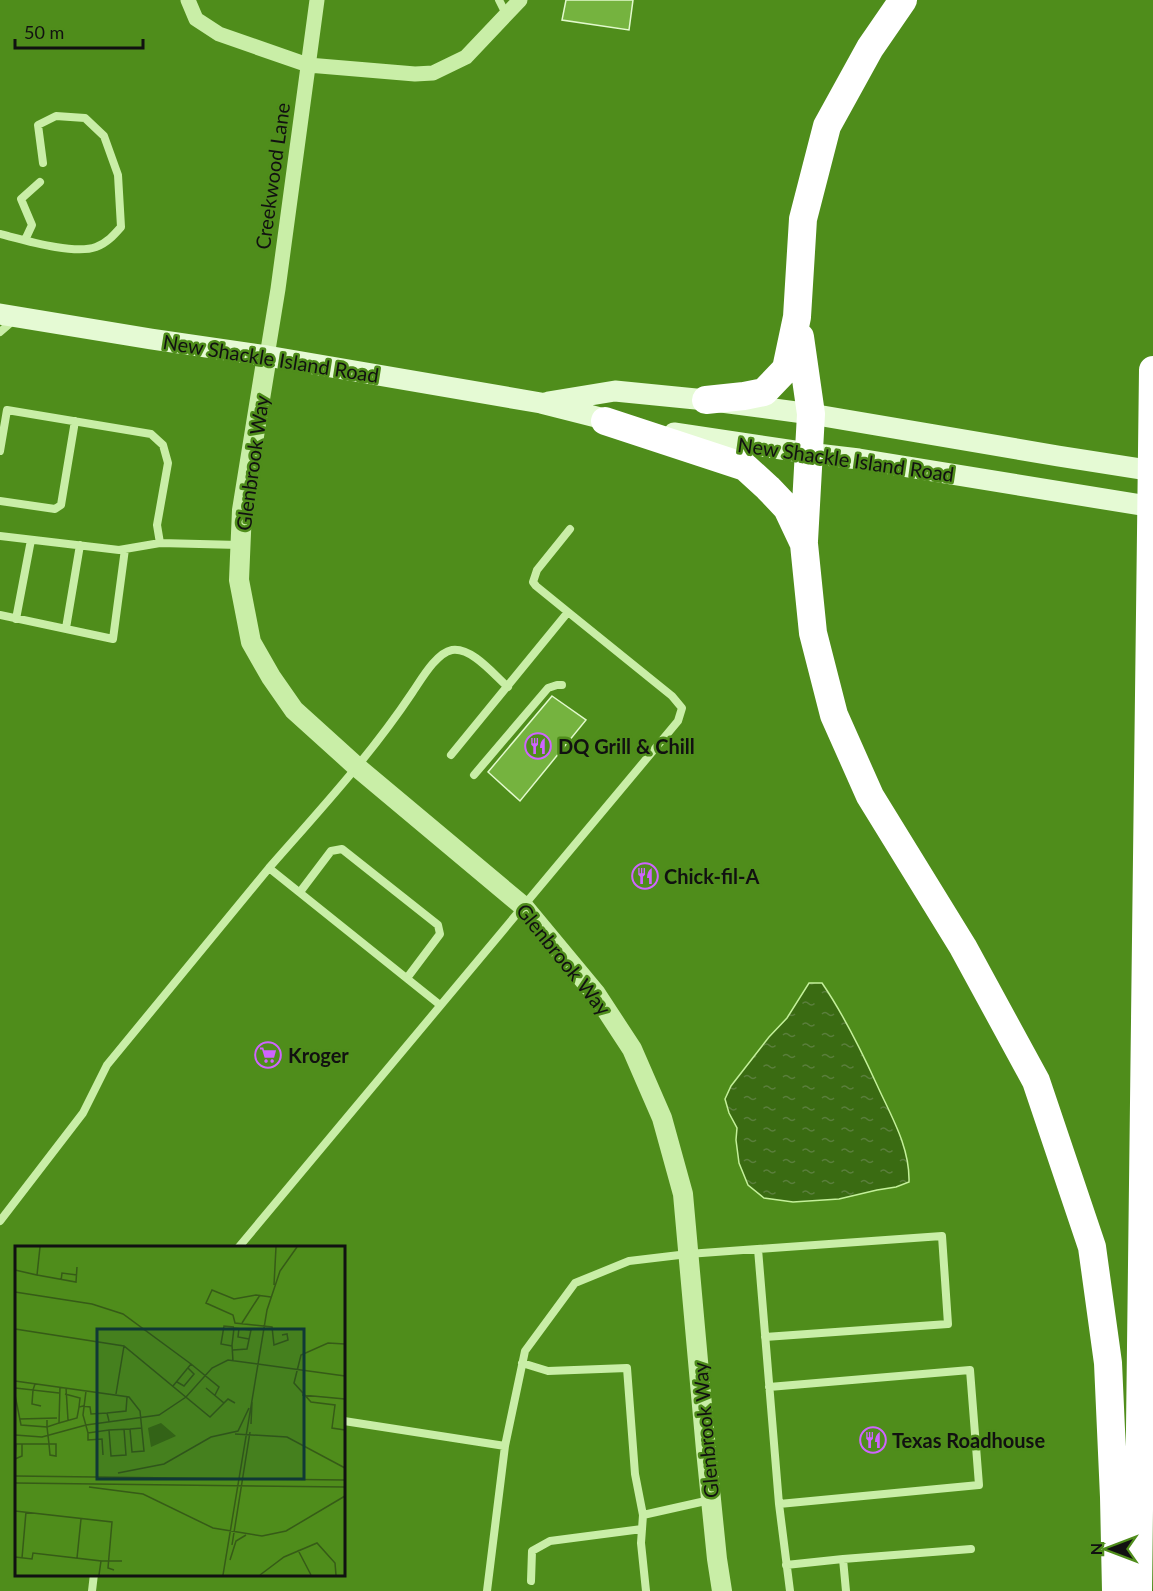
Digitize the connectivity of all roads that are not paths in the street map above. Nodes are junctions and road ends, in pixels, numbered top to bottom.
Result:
1 (188, 0) edge
2 (317, 0) edge
3 (499, 0) edge
4 (520, 0) edge
5 (903, 0) edge
6 (506, 14) junction
7 (308, 65) junction
8 (43, 163) dead end
9 (40, 182) dead end
10 (0, 234) edge
11 (25, 240) junction
12 (9, 316) edge
13 (797, 317) junction
14 (0, 332) edge
15 (267, 356) junction
16 (1153, 370) edge
17 (706, 400) junction
18 (541, 403) junction
19 (811, 414) junction
20 (605, 420) junction
21 (75, 421) junction
22 (0, 452) edge
23 (808, 453) junction
24 (1153, 471) edge
25 (0, 501) edge
26 (1153, 507) edge
27 (570, 529) dead end
28 (0, 536) edge
29 (31, 540) junction
30 (160, 543) junction
31 (804, 544) junction
32 (80, 545) junction
33 (240, 545) junction
34 (125, 549) junction
35 (568, 612) junction
36 (0, 615) edge
37 (16, 619) junction
38 (66, 628) junction
39 (562, 685) dead end
40 (508, 687) junction
41 (451, 755) dead end
42 (357, 767) junction
43 (474, 775) dead end
44 (269, 868) junction
45 (300, 892) junction
46 (523, 906) junction
47 (407, 978) junction
48 (440, 1005) junction
49 (0, 1221) edge
50 (240, 1246) edge
51 (758, 1249) junction
52 (688, 1254) junction
53 (765, 1337) junction
54 (522, 1363) junction
55 (770, 1387) junction
56 (345, 1421) edge
57 (505, 1446) junction
58 (711, 1500) junction
59 (779, 1504) junction
60 (642, 1515) junction
61 (642, 1529) junction
62 (971, 1549) dead end
63 (843, 1559) junction
64 (786, 1565) junction
65 (94, 1576) edge
66 (531, 1581) dead end
67 (92, 1591) edge
68 (487, 1591) edge
69 (646, 1591) edge
70 (722, 1591) edge
71 (790, 1591) edge
72 (846, 1591) edge
73 (1116, 1591) edge
74 (1138, 1591) edge

1 - 7 street
2 - 7 street, Creekwood Lane
3 - 6 lane
4 - 6 street
5 - 13 highway
6 - 7 street
7 - 15 street, Creekwood Lane
8 - 11 lane
9 - 11 lane
10 - 11 lane
12 - 14 lane
12 - 15 main road, New Shackle Island Road
13 - 17 highway
13 - 19 highway
15 - 18 main road, New Shackle Island Road
15 - 33 street, Glenbrook Way
16 - 74 highway
17 - 18 main road, New Shackle Island Road
17 - 19 main road, New Shackle Island Road
18 - 20 main road, New Shackle Island Road
19 - 23 highway
19 - 24 main road, New Shackle Island Road
20 - 23 main road, New Shackle Island Road
20 - 31 highway
21 - 22 lane
21 - 25 lane
21 - 30 lane
23 - 26 main road, New Shackle Island Road
23 - 31 highway
27 - 35 lane
28 - 29 lane
29 - 32 lane
29 - 37 lane
30 - 33 lane
30 - 34 lane
31 - 73 highway
32 - 34 lane
32 - 38 lane
33 - 42 street, Glenbrook Way
34 - 38 lane
35 - 40 lane
35 - 46 lane
36 - 37 lane
37 - 38 lane
39 - 43 lane
40 - 41 lane
40 - 42 lane
42 - 44 lane
42 - 46 street, Glenbrook Way
44 - 45 lane
44 - 49 lane
45 - 47 lane
45 - 47 lane
46 - 48 lane
46 - 52 street, Glenbrook Way
47 - 48 lane
48 - 50 lane
51 - 52 lane
51 - 53 lane
51 - 53 lane
52 - 54 lane
52 - 58 street, Glenbrook Way
53 - 55 lane
54 - 57 lane
54 - 60 lane
55 - 59 lane
55 - 59 lane
56 - 57 lane
57 - 68 lane
58 - 60 lane
58 - 70 street, Glenbrook Way
59 - 64 lane
60 - 61 lane
61 - 66 lane
61 - 69 lane
62 - 63 lane
63 - 64 lane
63 - 72 lane
64 - 71 lane
65 - 67 lane

